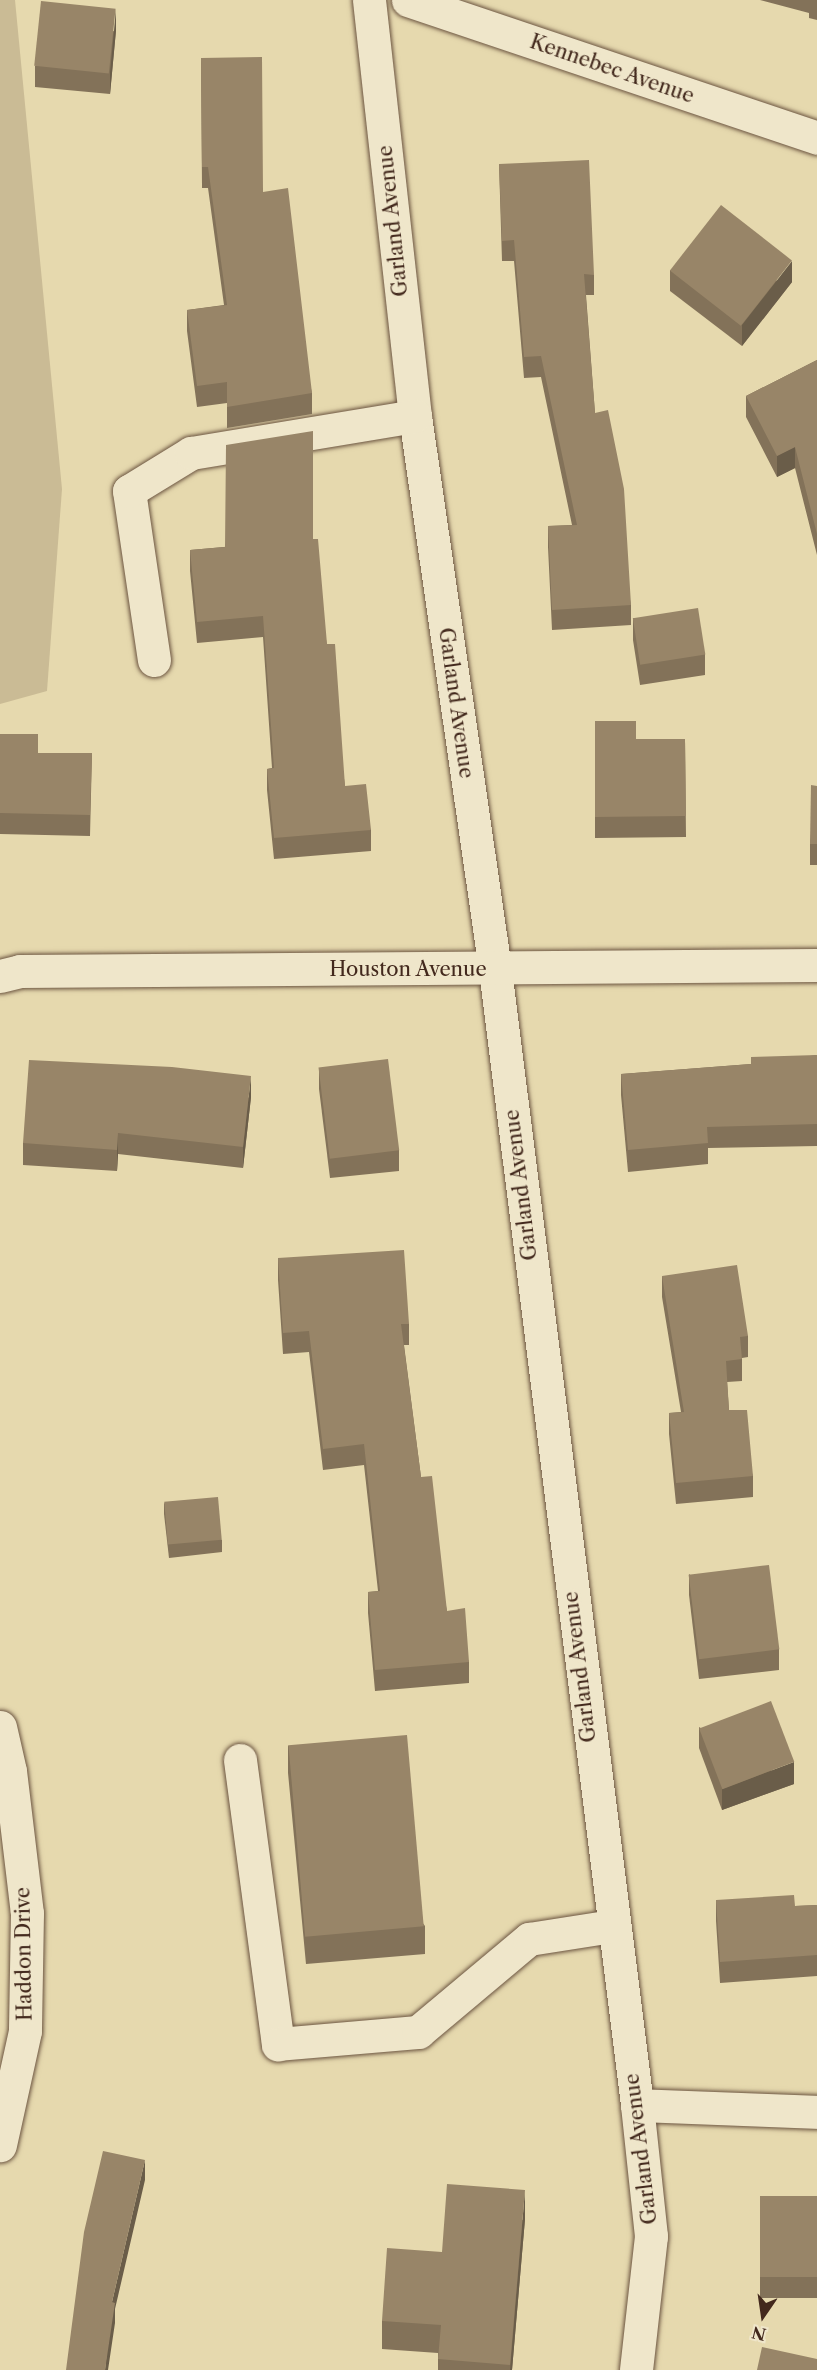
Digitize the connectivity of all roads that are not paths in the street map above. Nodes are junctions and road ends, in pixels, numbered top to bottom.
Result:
1 (369, 0) edge
2 (408, 0) edge
3 (817, 138) edge
4 (415, 416) junction
5 (154, 660) dead end
6 (817, 965) edge
7 (495, 969) junction
8 (0, 976) edge
9 (0, 1727) edge
10 (240, 1760) dead end
11 (612, 1926) junction
12 (637, 2105) junction
13 (817, 2112) edge
14 (0, 2145) edge
15 (636, 2370) edge

1 - 4 street, Garland Avenue
2 - 3 street, Kennebec Avenue
4 - 5 street
4 - 7 street, Garland Avenue
6 - 7 street, Houston Avenue
7 - 8 street, Houston Avenue
7 - 11 street, Garland Avenue
9 - 14 street, Haddon Drive
10 - 11 street
11 - 12 street, Garland Avenue
12 - 13 street
12 - 15 street, Garland Avenue

